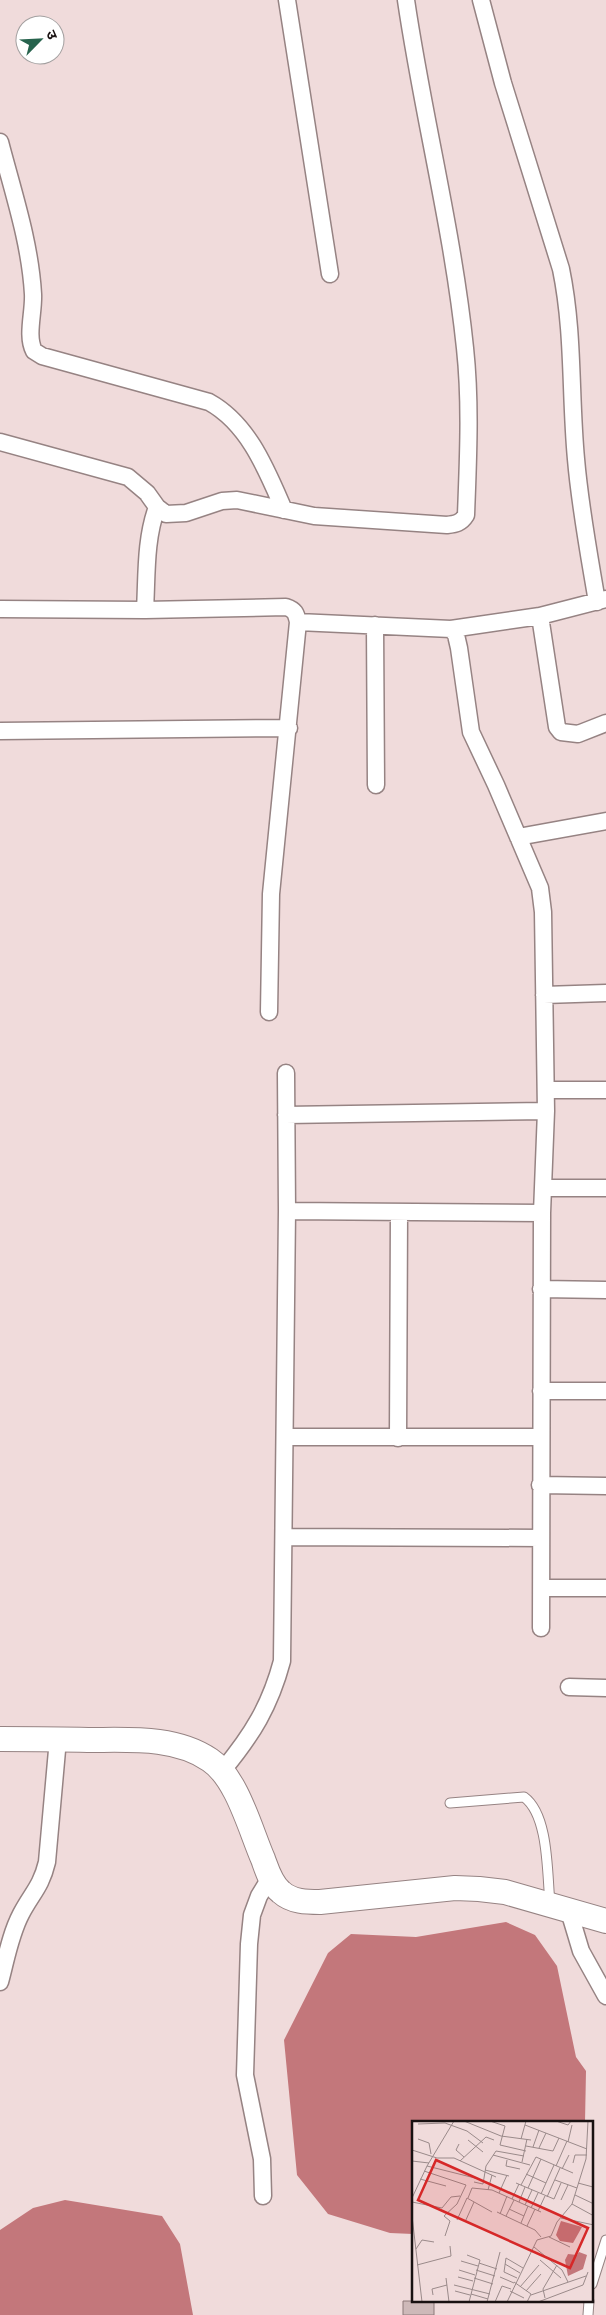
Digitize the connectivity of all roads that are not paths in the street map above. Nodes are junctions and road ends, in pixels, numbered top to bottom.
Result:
1 (286, 0) edge
2 (406, 0) edge
3 (480, 0) edge
4 (0, 142) edge
5 (330, 274) dead end
6 (0, 442) edge
7 (157, 507) junction
8 (284, 510) junction
9 (601, 601) edge
10 (0, 609) edge
11 (145, 610) junction
12 (540, 616) junction
13 (298, 622) junction
14 (375, 625) junction
15 (451, 629) junction
16 (606, 723) edge
17 (289, 728) junction
18 (0, 731) edge
19 (376, 785) dead end
20 (606, 821) edge
21 (518, 837) junction
22 (606, 993) edge
23 (544, 995) junction
24 (269, 1012) dead end
25 (286, 1073) dead end
26 (546, 1090) junction
27 (606, 1090) edge
28 (546, 1110) junction
29 (286, 1115) junction
30 (543, 1188) junction
31 (606, 1188) edge
32 (287, 1211) junction
33 (399, 1212) junction
34 (542, 1213) junction
35 (541, 1289) junction
36 (606, 1290) edge
37 (541, 1391) junction
38 (606, 1391) edge
39 (540, 1436) junction
40 (285, 1437) junction
41 (398, 1438) junction
42 (540, 1485) junction
43 (606, 1486) edge
44 (284, 1537) junction
45 (540, 1538) junction
46 (541, 1588) junction
47 (606, 1588) edge
48 (541, 1628) dead end
49 (569, 1687) dead end
50 (606, 1688) edge
51 (0, 1739) edge
52 (58, 1740) junction
53 (223, 1770) junction
54 (450, 1803) dead end
55 (270, 1878) junction
56 (560, 1908) junction
57 (606, 1921) edge
58 (0, 1982) edge
59 (606, 1996) edge
60 (263, 2196) dead end
61 (606, 2240) edge
62 (594, 2278) edge
63 (589, 2302) edge
64 (588, 2315) edge

1 - 5 street
2 - 8 street
3 - 9 street
4 - 8 street
6 - 7 street
7 - 8 street
7 - 11 street
9 - 12 street
10 - 11 street
11 - 13 street
12 - 15 street
12 - 16 street
13 - 14 street
13 - 17 street
14 - 15 street
14 - 19 street
15 - 21 street
17 - 18 street
17 - 24 street
20 - 21 street
21 - 23 street
22 - 23 street
23 - 26 street
25 - 29 street
26 - 27 street
26 - 28 street
28 - 29 street
28 - 30 street
29 - 32 street
30 - 31 street
30 - 34 street
32 - 33 street
32 - 40 street
33 - 34 street
33 - 41 street
34 - 35 street
35 - 36 street
35 - 37 street
37 - 38 street
37 - 39 street
39 - 41 street
39 - 42 street
40 - 41 street
40 - 44 street
42 - 43 street
42 - 45 street
44 - 45 street
44 - 53 street
45 - 46 street
46 - 47 street
46 - 48 street
49 - 50 street
51 - 52 street
52 - 53 street
52 - 58 street
53 - 55 street
54 - 56 lane
55 - 56 street
55 - 60 street
56 - 57 street
56 - 59 street
61 - 62 lane
63 - 64 lane

